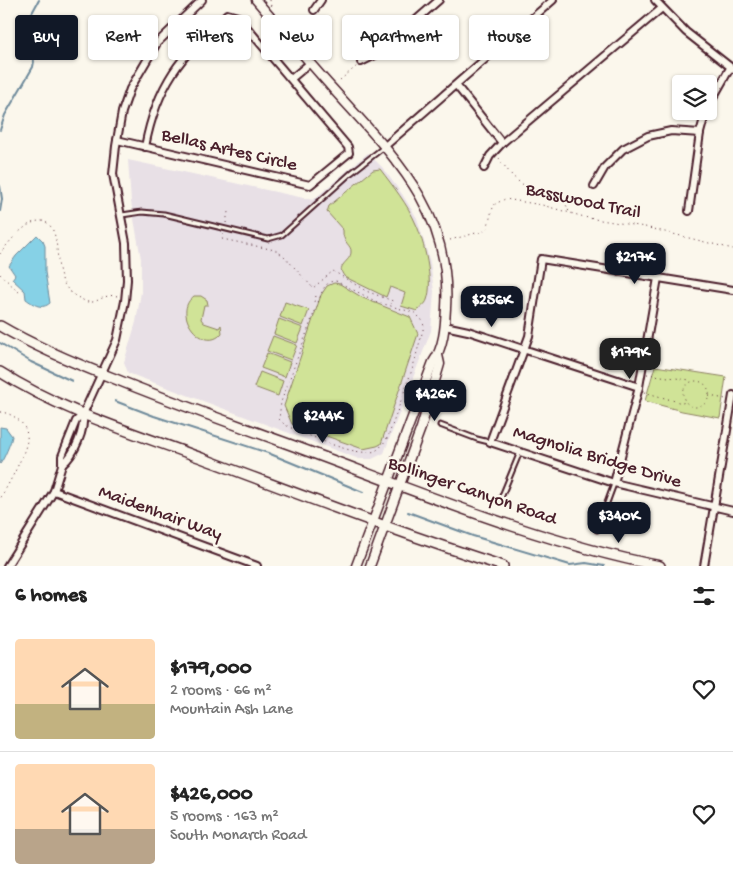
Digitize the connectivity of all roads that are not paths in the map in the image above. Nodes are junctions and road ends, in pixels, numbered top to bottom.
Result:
1 (202, 0) edge
2 (256, 0) edge
3 (321, 0) edge
4 (439, 0) edge
5 (553, 0) edge
6 (655, 0) edge
7 (662, 8) junction
8 (314, 10) road end
9 (361, 62) road end
10 (310, 63) junction
11 (732, 69) edge
12 (291, 79) junction
13 (456, 85) junction
14 (717, 92) edge
15 (704, 120) edge
16 (700, 133) junction
17 (117, 140) junction
18 (502, 143) junction
19 (385, 146) junction
20 (146, 147) junction
21 (484, 168) dead end
22 (594, 186) dead end
23 (689, 211) dead end
24 (122, 215) junction
25 (658, 278) junction
26 (733, 290) edge
27 (0, 326) edge
28 (445, 326) junction
29 (524, 349) junction
30 (438, 355) junction
31 (0, 372) edge
32 (102, 374) junction
33 (639, 389) junction
34 (733, 398) edge
35 (83, 414) junction
36 (440, 426) dead end
37 (490, 442) junction
38 (520, 452) junction
39 (387, 480) junction
40 (614, 483) junction
41 (401, 485) junction
42 (54, 491) junction
43 (501, 498) dead end
44 (715, 507) junction
45 (733, 511) edge
46 (372, 522) junction
47 (385, 526) junction
48 (598, 530) dead end
49 (7, 566) edge
50 (256, 566) edge
51 (356, 566) edge
52 (370, 566) edge
53 (503, 566) edge
54 (660, 566) edge
55 (704, 566) edge

1 - 17 street
2 - 10 street
3 - 8 street
4 - 9 street
5 - 13 street
6 - 7 street
7 - 11 street
7 - 18 street
10 - 12 street
10 - 19 street
11 - 14 street
12 - 20 street, Bellas Artes Circle
12 - 20 street, Bellas Artes Circle
13 - 18 street
13 - 19 street
15 - 16 street
16 - 22 street
16 - 23 street
17 - 20 street, Bellas Artes Circle
17 - 24 street
18 - 21 street
19 - 24 lane
19 - 28 street
24 - 32 street
25 - 26 street
25 - 29 street, Magnolia Bridge Drive
25 - 33 street
27 - 32 main road, Bollinger Canyon Road
28 - 29 street
28 - 30 street
29 - 33 street
29 - 37 street, Magnolia Bridge Drive
30 - 39 street
30 - 41 street
31 - 35 main road
32 - 35 street
32 - 39 main road, Bollinger Canyon Road
33 - 40 street
34 - 44 street
35 - 42 street
35 - 46 main road
36 - 37 lane
37 - 38 street, Magnolia Bridge Drive
38 - 40 street, Magnolia Bridge Drive
38 - 43 lane
39 - 41 main road, Bollinger Canyon Road
39 - 46 street
40 - 44 street, Magnolia Bridge Drive
40 - 48 lane
41 - 47 street
41 - 54 main road, Bollinger Canyon Road
42 - 49 street
42 - 50 street, Maidenhair Way
44 - 45 street, Magnolia Bridge Drive
44 - 55 street
46 - 47 main road
46 - 51 street
47 - 52 street
47 - 53 main road

